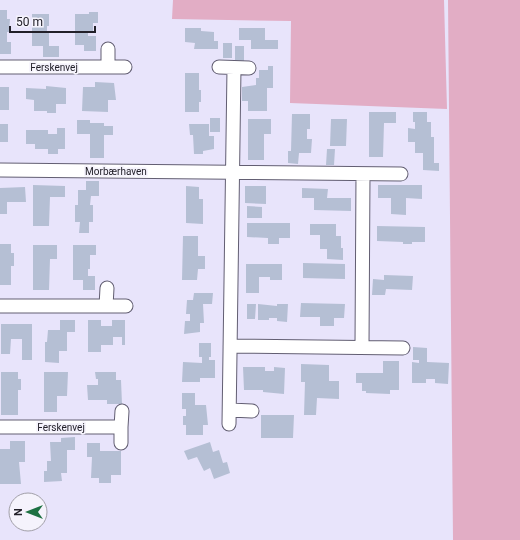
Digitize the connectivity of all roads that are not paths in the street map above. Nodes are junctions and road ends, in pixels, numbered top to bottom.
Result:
1 (108, 49) dead end
2 (0, 67) edge
3 (108, 67) junction
4 (125, 67) dead end
5 (219, 67) dead end
6 (234, 68) junction
7 (249, 68) dead end
8 (0, 170) edge
9 (232, 172) junction
10 (363, 174) junction
11 (401, 174) dead end
12 (107, 288) dead end
13 (0, 306) edge
14 (106, 306) junction
15 (126, 306) dead end
16 (230, 346) junction
17 (362, 347) junction
18 (403, 348) dead end
19 (230, 410) junction
20 (122, 411) dead end
21 (252, 411) dead end
22 (229, 424) dead end
23 (0, 427) edge
24 (122, 427) junction
25 (121, 443) dead end

1 - 3 street
2 - 3 street, Ferskenvej
3 - 4 street, Ferskenvej
5 - 6 street
6 - 7 street
6 - 9 street
8 - 9 street, Morbærhaven
9 - 10 street, Morbærhaven
9 - 16 street
10 - 11 street, Morbærhaven
10 - 17 street
12 - 14 street
13 - 14 street
14 - 15 street
16 - 17 street
16 - 19 street
17 - 18 street
19 - 21 street
19 - 22 street
20 - 24 street
23 - 24 street, Ferskenvej
24 - 25 street

